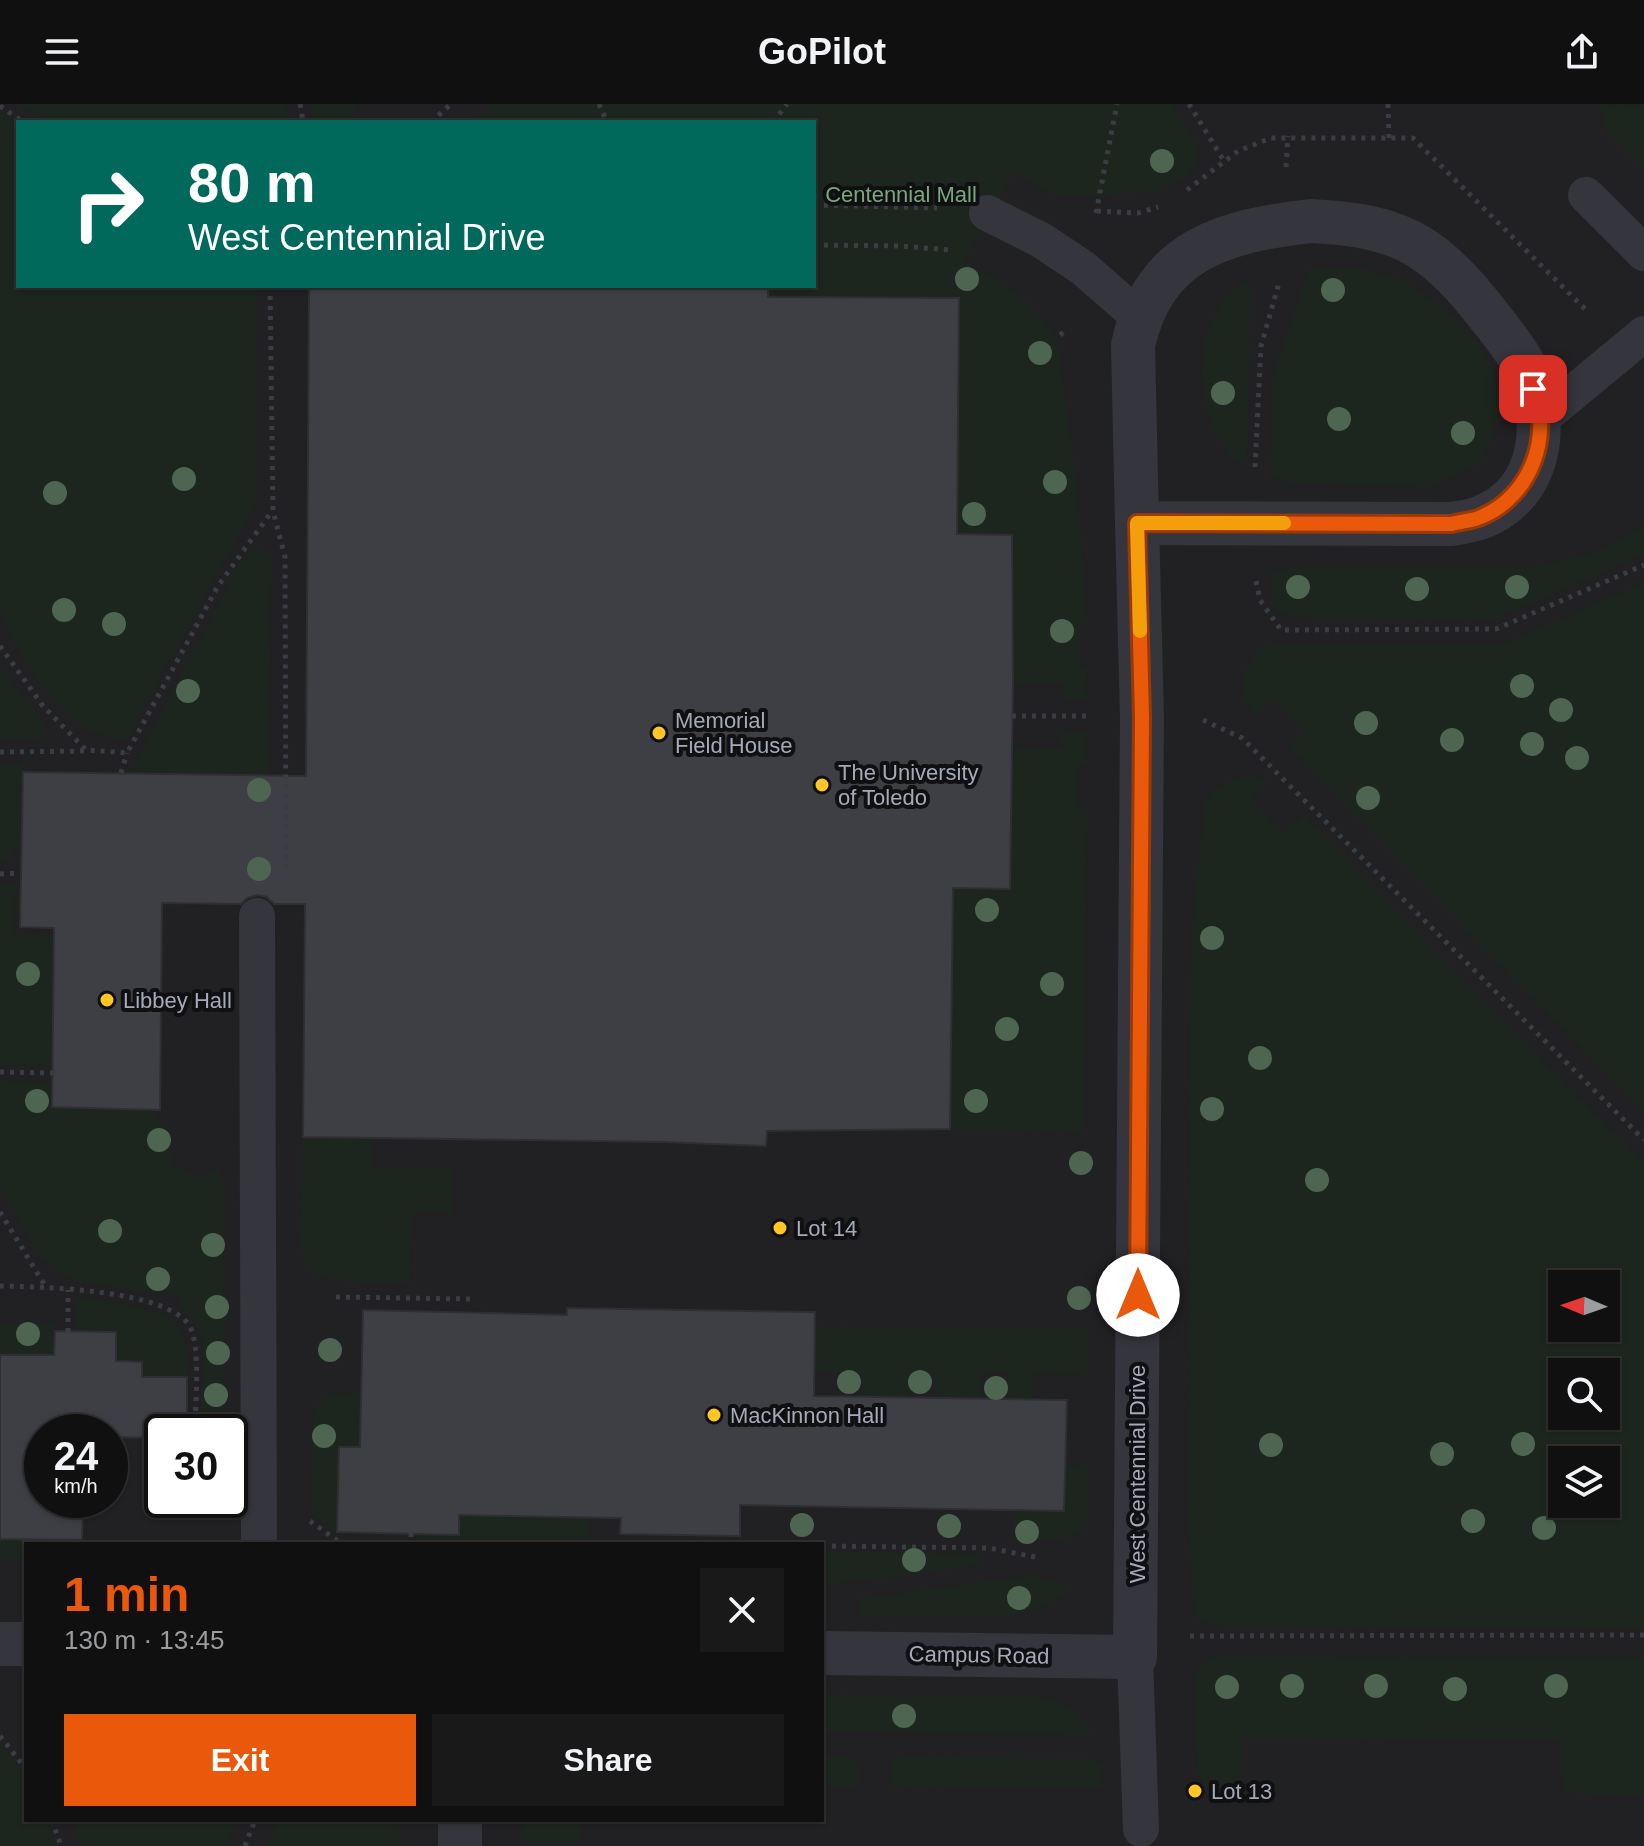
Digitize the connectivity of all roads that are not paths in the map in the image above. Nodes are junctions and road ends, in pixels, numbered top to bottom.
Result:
1 (1586, 195) dead end
2 (987, 213) road end
3 (1644, 253) edge
4 (1139, 317) junction
5 (1644, 334) edge
6 (1540, 420) junction
7 (1137, 523) junction
8 (257, 916) dead end
9 (259, 1542) edge
10 (0, 1644) edge
11 (24, 1644) edge
12 (824, 1653) edge
13 (1135, 1657) junction
14 (460, 1822) edge
15 (1141, 1829) dead end
16 (460, 1846) edge

1 - 3 lane
2 - 4 lane
4 - 6 street, West Centennial Drive
4 - 7 street, West Centennial Drive
5 - 6 lane
6 - 7 street, West Centennial Drive
7 - 13 street, West Centennial Drive
8 - 9 lane
10 - 11 street
12 - 13 street, Campus Road
13 - 15 lane
14 - 16 street

